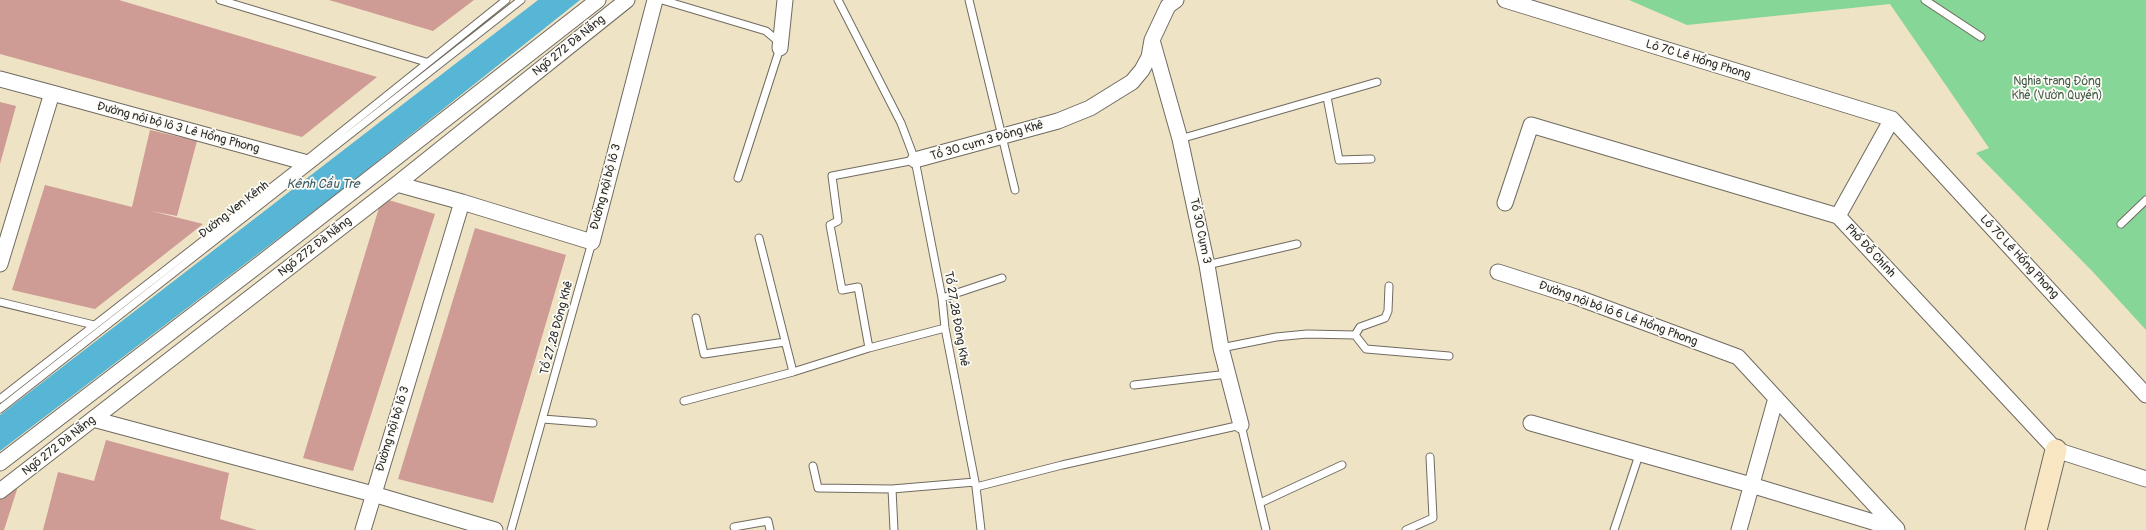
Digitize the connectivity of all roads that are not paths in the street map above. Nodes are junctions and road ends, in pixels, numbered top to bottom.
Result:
1 (220, 0) edge
2 (506, 0) edge
3 (520, 0) edge
4 (598, 0) edge
5 (627, 0) edge
6 (655, 0) edge
7 (662, 0) edge
8 (785, 0) edge
9 (838, 0) edge
10 (969, 0) edge
11 (1176, 0) edge
12 (1505, 0) edge
13 (1925, 0) edge
14 (1981, 36) dead end
15 (1152, 40) junction
16 (780, 48) junction
17 (426, 62) junction
18 (0, 79) edge
19 (1377, 82) dead end
20 (52, 93) junction
21 (1327, 97) junction
22 (1892, 120) junction
23 (1002, 136) junction
24 (1180, 139) junction
25 (1371, 159) dead end
26 (915, 160) junction
27 (304, 162) junction
28 (738, 178) dead end
29 (397, 184) junction
30 (1015, 190) dead end
31 (2146, 200) edge
32 (462, 202) junction
33 (1505, 203) dead end
34 (1838, 216) junction
35 (2121, 224) dead end
36 (759, 238) dead end
37 (592, 242) junction
38 (1297, 244) dead end
39 (0, 264) edge
40 (1207, 265) junction
41 (1498, 272) dead end
42 (1002, 278) dead end
43 (1389, 286) dead end
44 (942, 298) junction
45 (0, 302) edge
46 (696, 318) dead end
47 (94, 325) junction
48 (945, 328) junction
49 (1355, 335) junction
50 (785, 342) junction
51 (869, 348) junction
52 (1221, 348) junction
53 (1449, 356) dead end
54 (793, 372) junction
55 (1228, 374) junction
56 (1134, 385) dead end
57 (2146, 395) edge
58 (1776, 398) junction
59 (0, 399) edge
60 (684, 401) dead end
61 (0, 409) edge
62 (93, 419) junction
63 (543, 419) junction
64 (593, 423) dead end
65 (1530, 423) dead end
66 (1241, 425) junction
67 (2056, 450) junction
68 (1639, 455) junction
69 (1430, 457) dead end
70 (0, 463) edge
71 (1342, 465) dead end
72 (813, 466) dead end
73 (2145, 477) edge
74 (975, 484) junction
75 (1751, 485) junction
76 (892, 489) junction
77 (0, 491) edge
78 (373, 494) junction
79 (1260, 503) junction
80 (1868, 526) edge
81 (734, 527) dead end
82 (363, 530) edge
83 (495, 530) edge
84 (511, 530) edge
85 (770, 530) edge
86 (894, 530) edge
87 (981, 530) edge
88 (1266, 530) edge
89 (1406, 530) edge
90 (1614, 530) edge
91 (1739, 530) edge
92 (1898, 530) edge
93 (2036, 530) edge

1 - 17 lane
2 - 17 lane, Đường Ven Kênh
3 - 61 lane, Đường Ven Kênh
4 - 70 street
5 - 29 street, Ngõ 272 Đà Nẵng
6 - 37 street, Đường nội bộ lô 3
7 - 16 lane
8 - 16 street
9 - 26 lane, Tổ 30 cụm 3 Đông Khê
10 - 23 lane
11 - 15 street, Tổ 30 cụm 3 Đông Khê
12 - 22 street, Lô 7C Lê Hồng Phong
13 - 14 lane
15 - 23 street, Tổ 30 cụm 3 Đông Khê
15 - 24 street, Tổ 30 Cụm 3
16 - 28 lane
17 - 27 lane, Đường Ven Kênh
18 - 20 street, Đường nội bộ lô 3 Lê Hồng Phong
19 - 21 lane
20 - 27 street, Đường nội bộ lô 3 Lê Hồng Phong
20 - 39 street
21 - 24 lane
21 - 25 lane
22 - 34 street
22 - 57 street, Lô 7C Lê Hồng Phong
23 - 26 street, Tổ 30 cụm 3 Đông Khê
23 - 30 lane
24 - 40 street, Tổ 30 Cụm 3
26 - 44 lane, Tổ 27,28 Đông Khê
26 - 51 lane
27 - 47 lane, Đường Ven Kênh
29 - 32 street, Đường nội bộ lô 3
29 - 62 street, Ngõ 272 Đà Nẵng
31 - 35 lane
32 - 37 street, Đường nội bộ lô 3
32 - 78 street, Đường nội bộ lô 3
33 - 34 street, Phố Đỗ Chính
34 - 67 street, Phố Đỗ Chính
36 - 50 lane
37 - 63 lane, Tổ 27,28 Đông Khê
38 - 40 lane
40 - 52 street, Tổ 30 Cụm 3
41 - 58 street, Đường nội bộ lô 6 Lê Hồng Phong
42 - 44 lane
43 - 49 lane
44 - 48 lane, Tổ 27,28 Đông Khê
45 - 47 lane
46 - 50 lane
47 - 59 lane, Đường Ven Kênh
48 - 51 lane
48 - 74 lane, Tổ 27,28 Đông Khê
49 - 52 lane
49 - 53 lane
50 - 54 lane
51 - 54 lane
52 - 55 street, Tổ 30 Cụm 3
54 - 60 lane
55 - 56 lane
55 - 66 street, Tổ 30 Cụm 3
58 - 75 street
58 - 92 street
62 - 77 street, Ngõ 272 Đà Nẵng
62 - 78 street
63 - 64 lane
63 - 84 lane
65 - 68 street
66 - 74 lane
66 - 79 lane, Tổ 30 Cụm 3
67 - 73 street, Phố Đỗ Chính
67 - 93 street
68 - 75 street
68 - 90 lane
69 - 89 lane
71 - 79 lane
72 - 76 lane
74 - 76 lane
74 - 87 lane, Tổ 27,28 Đông Khê
75 - 80 street
75 - 91 street
76 - 86 lane
78 - 82 street, Đường nội bộ lô 3
78 - 83 street
79 - 88 lane, Tổ 30 Cụm 3
80 - 92 street
81 - 85 lane

